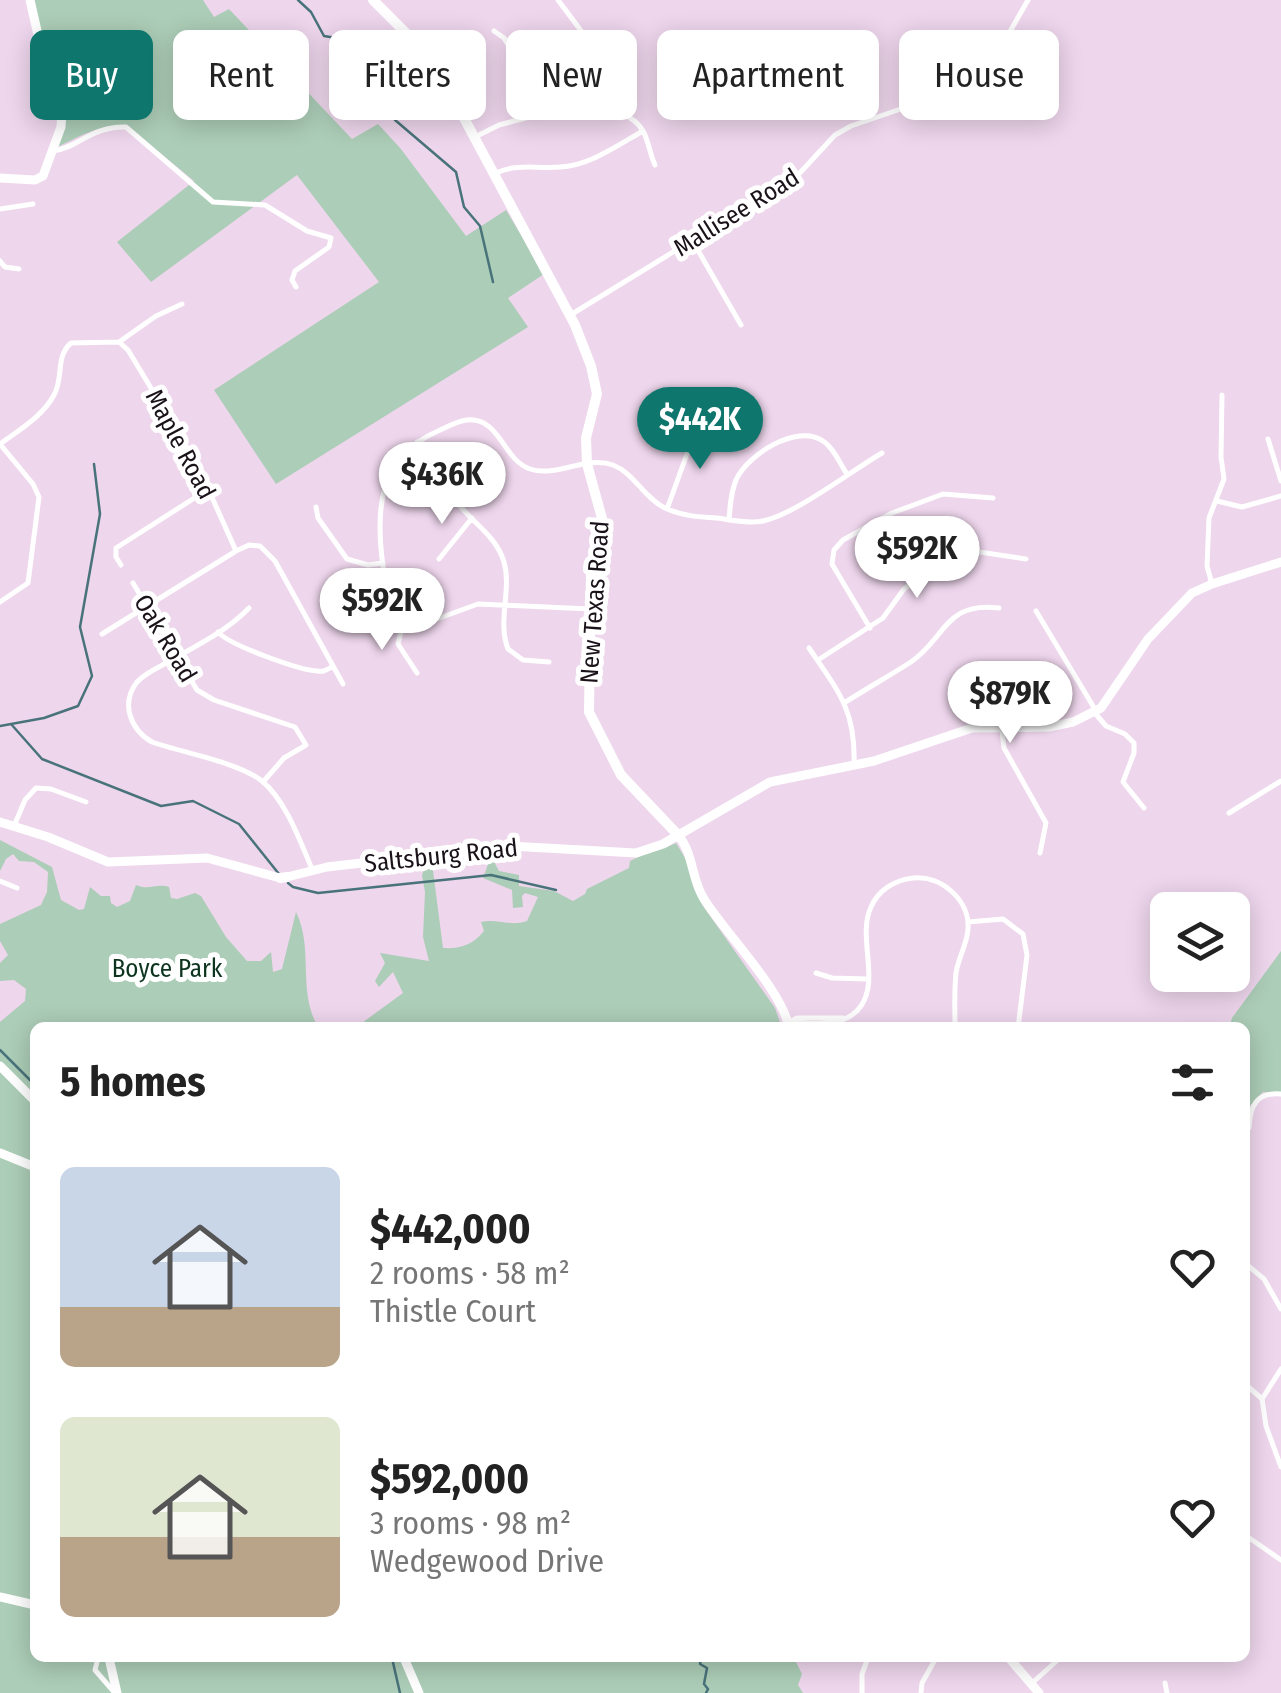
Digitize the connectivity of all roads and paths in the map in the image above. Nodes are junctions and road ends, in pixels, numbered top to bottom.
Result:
1 (30, 0) edge
2 (373, 0) edge
3 (558, 0) edge
4 (1028, 0) edge
5 (581, 30) edge
6 (494, 31) dead end
7 (506, 41) edge
8 (520, 120) edge
9 (632, 120) edge
10 (643, 131) junction
11 (475, 137) junction
12 (53, 151) junction
13 (655, 164) dead end
14 (494, 174) junction
15 (0, 178) edge
16 (33, 204) dead end
17 (0, 210) edge
18 (692, 240) junction
19 (0, 262) edge
20 (19, 269) dead end
21 (296, 287) dead end
22 (182, 304) dead end
23 (570, 315) junction
24 (741, 326) dead end
25 (119, 342) junction
26 (1222, 395) dead end
27 (712, 421) dead end
28 (1268, 439) dead end
29 (417, 442) junction
30 (0, 444) edge
31 (882, 453) dead end
32 (587, 464) junction
33 (847, 474) junction
34 (1281, 481) edge
35 (207, 490) junction
36 (1281, 496) edge
37 (993, 498) dead end
38 (1217, 501) junction
39 (316, 508) dead end
40 (668, 509) junction
41 (472, 518) junction
42 (729, 520) junction
43 (236, 552) junction
44 (439, 559) dead end
45 (1026, 559) dead end
46 (1281, 562) edge
47 (383, 563) junction
48 (120, 565) dead end
49 (133, 583) dead end
50 (1212, 584) junction
51 (0, 602) edge
52 (506, 604) junction
53 (146, 607) junction
54 (249, 608) dead end
55 (999, 608) dead end
56 (590, 609) junction
57 (1036, 611) dead end
58 (404, 620) junction
59 (870, 628) junction
60 (218, 632) junction
61 (102, 634) dead end
62 (809, 648) dead end
63 (177, 656) junction
64 (818, 660) junction
65 (549, 662) dead end
66 (332, 667) junction
67 (418, 672) dead end
68 (343, 684) dead end
69 (844, 703) junction
70 (1095, 711) junction
71 (1002, 727) junction
72 (854, 766) junction
73 (263, 782) junction
74 (1281, 782) edge
75 (86, 802) dead end
76 (1144, 808) dead end
77 (1228, 813) dead end
78 (0, 822) edge
79 (14, 826) junction
80 (678, 834) junction
81 (1040, 852) dead end
82 (312, 869) junction
83 (0, 881) edge
84 (17, 888) dead end
85 (968, 922) junction
86 (816, 973) dead end
87 (867, 978) junction
88 (787, 1022) edge
89 (792, 1022) edge
90 (956, 1022) edge
91 (1019, 1022) edge
92 (0, 1066) edge
93 (1281, 1094) edge
94 (30, 1096) edge
95 (1250, 1112) edge
96 (0, 1154) edge
97 (30, 1165) edge
98 (1250, 1267) edge
99 (1281, 1309) edge
100 (1281, 1368) edge
101 (1250, 1388) edge
102 (1262, 1398) junction
103 (1281, 1466) edge
104 (1250, 1540) edge
105 (1281, 1560) edge
106 (0, 1597) edge
107 (30, 1604) edge
108 (97, 1662) edge
109 (110, 1662) edge
110 (406, 1662) edge
111 (866, 1662) edge
112 (934, 1662) edge
113 (1012, 1662) edge
114 (1056, 1662) edge
115 (113, 1671) junction
116 (100, 1676) junction
117 (1166, 1683) dead end
118 (1031, 1684) junction
119 (116, 1693) edge
120 (419, 1693) edge
121 (862, 1693) edge
122 (921, 1693) edge
123 (1039, 1693) edge
124 (1167, 1693) edge

1 - 12 main road
2 - 11 main road, New Texas Road
3 - 5 street
4 - 18 street, Mallisee Road
6 - 7 street
8 - 11 street
9 - 10 street
10 - 13 street
10 - 14 street
11 - 14 main road, New Texas Road
12 - 15 main road
12 - 21 street
14 - 23 main road, New Texas Road
16 - 17 street
18 - 23 street, Mallisee Road
18 - 24 street
19 - 20 street
22 - 25 street
23 - 32 main road, New Texas Road
25 - 30 street
25 - 35 street, Maple Road
26 - 38 street
27 - 40 street
28 - 34 street
29 - 32 street
29 - 41 street
29 - 47 street
30 - 51 street
31 - 33 street
32 - 40 street
32 - 56 main road, New Texas Road
33 - 42 street
33 - 42 street
35 - 43 street, Maple Road
35 - 48 street, Oak Road
36 - 38 street
37 - 59 street
38 - 50 street
39 - 47 street
40 - 42 street
41 - 44 street
41 - 52 street
43 - 53 street
43 - 66 street
45 - 59 street
46 - 50 main road
47 - 58 street
49 - 53 street, Oak Road
50 - 70 main road
52 - 56 street
52 - 58 street
52 - 65 street
53 - 61 street
53 - 63 street, Oak Road
54 - 60 street
55 - 69 street
56 - 80 main road, New Texas Road
57 - 70 street
58 - 67 street
59 - 64 street
60 - 63 street
60 - 66 street
62 - 64 street
63 - 73 street, Oak Road
63 - 73 street
64 - 69 street
66 - 68 street
69 - 72 street
70 - 71 main road, Saltsburg Road
70 - 76 street
71 - 72 main road, Saltsburg Road
71 - 81 street
72 - 80 main road, Saltsburg Road
73 - 82 street
74 - 77 street
75 - 79 street
78 - 79 main road, Saltsburg Road
79 - 82 main road, Saltsburg Road
80 - 82 main road, Saltsburg Road
80 - 88 main road, New Texas Road
83 - 84 street
85 - 87 street
85 - 90 street
85 - 91 street
86 - 87 street
87 - 89 street
92 - 94 main road
93 - 95 street
96 - 97 main road
98 - 99 street
100 - 102 street
101 - 102 street
102 - 103 street
104 - 105 street
106 - 107 main road
108 - 116 street
109 - 115 main road
110 - 120 main road
111 - 121 street
112 - 122 street
113 - 118 main road
114 - 118 street
115 - 116 street
115 - 119 main road
116 - 119 street
117 - 124 street
118 - 123 main road

